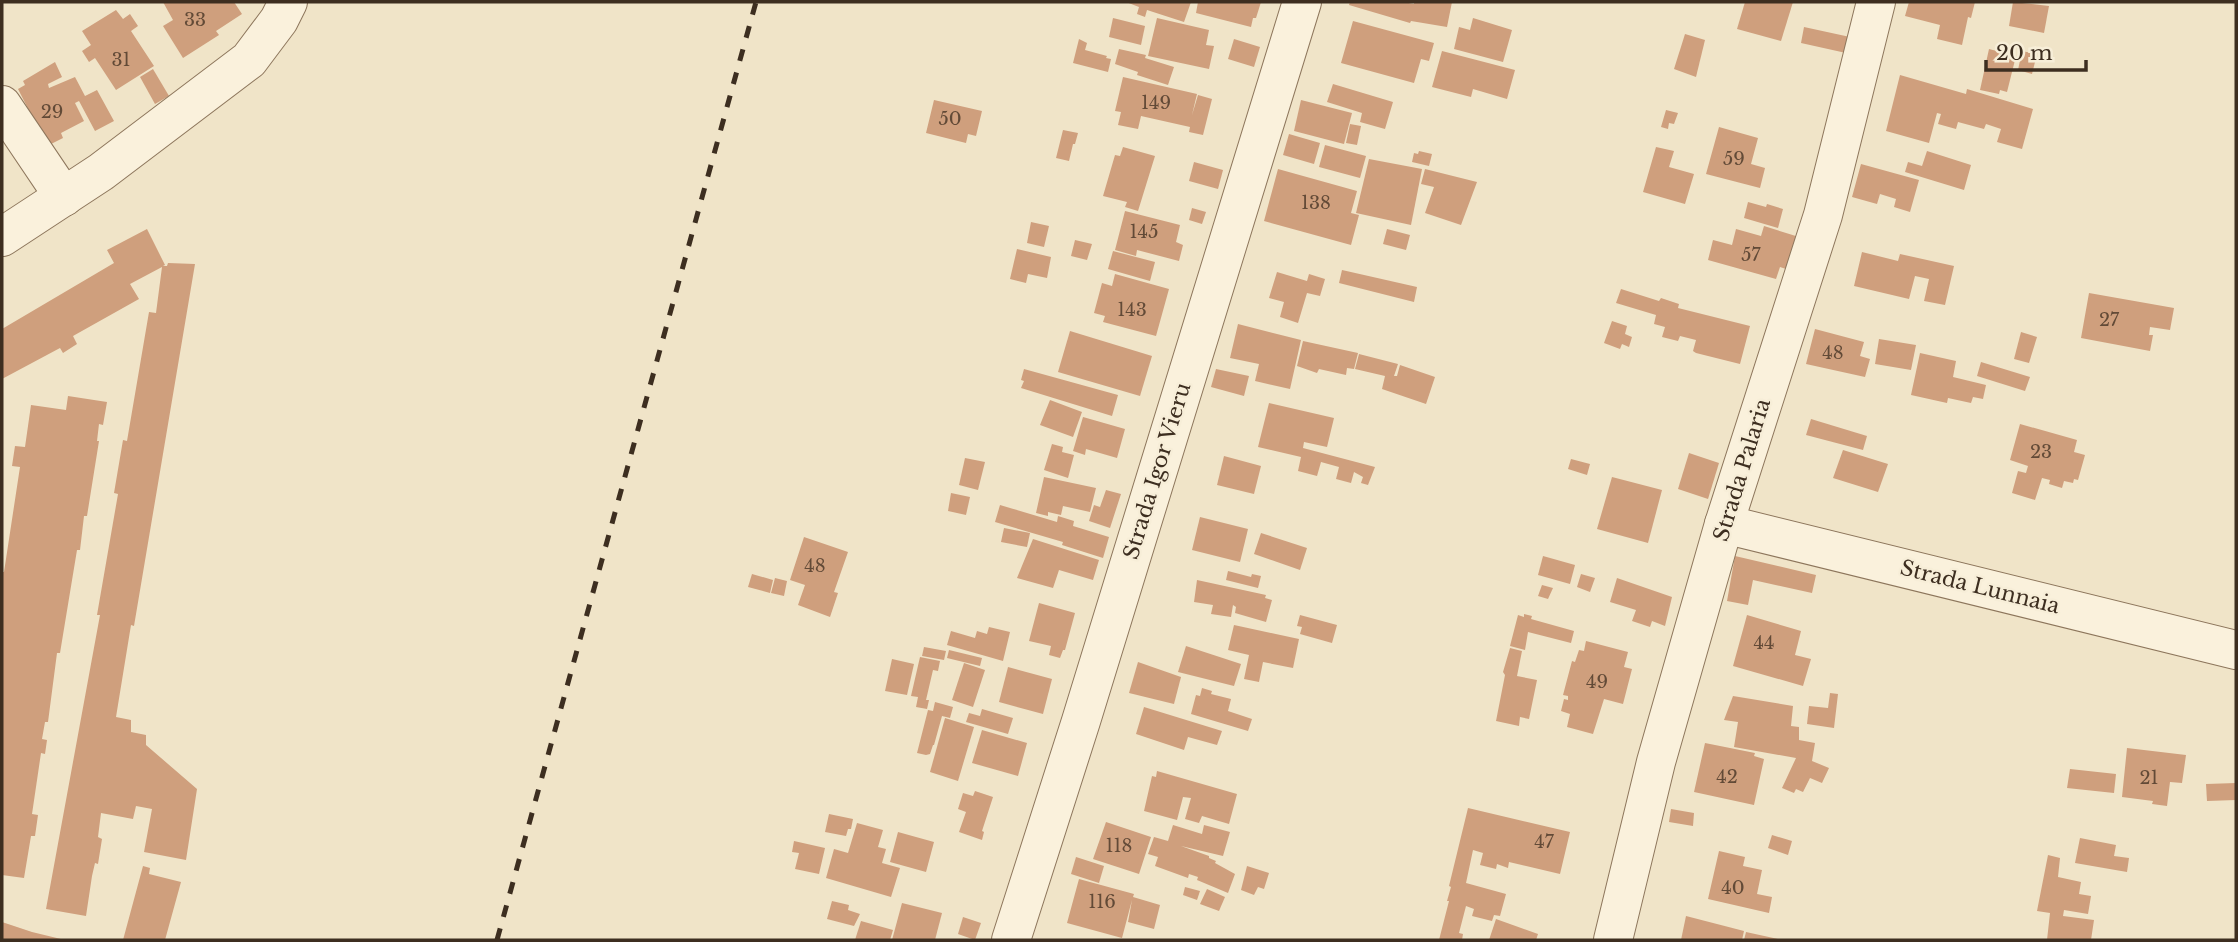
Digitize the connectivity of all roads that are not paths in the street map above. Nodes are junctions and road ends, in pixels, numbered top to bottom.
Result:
1 (1302, 2) edge
2 (1876, 2) edge
3 (280, 8) edge
4 (2, 105) edge
5 (64, 197) junction
6 (2, 237) edge
7 (1724, 524) junction
8 (2236, 650) edge
9 (1011, 940) edge
10 (1613, 940) edge

1 - 9 street, Strada Igor Vieru
2 - 7 street, Strada Palaria
3 - 5 street
4 - 5 street
5 - 6 street
7 - 8 street, Strada Lunnaia
7 - 10 street, Strada Palaria

